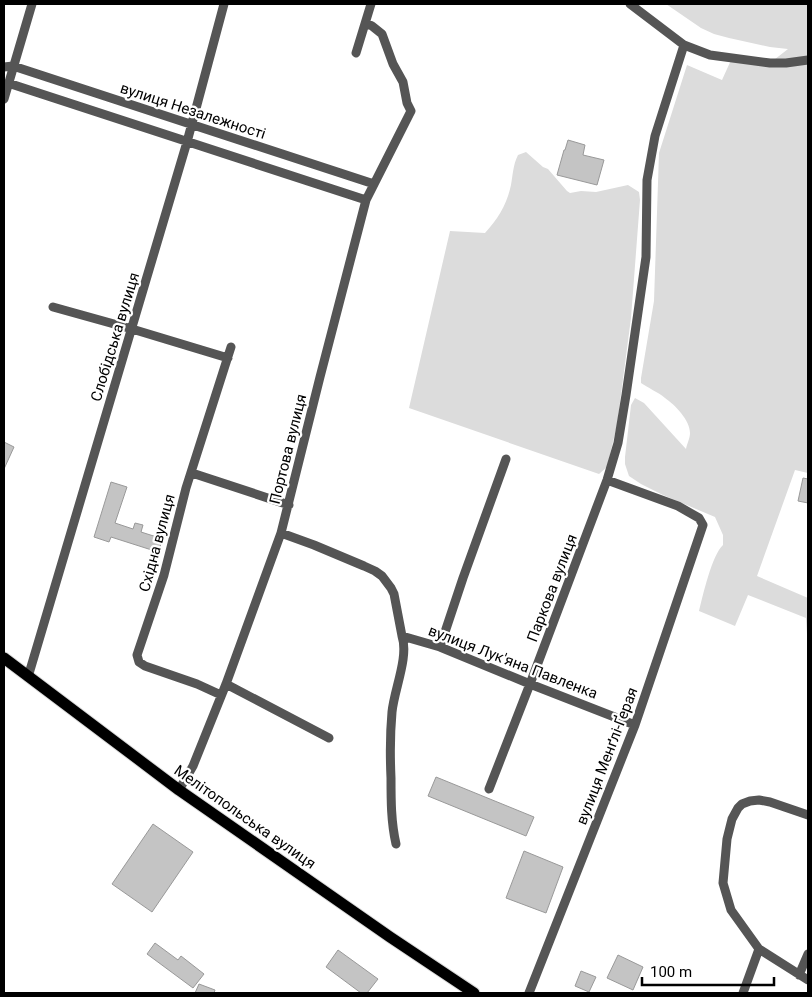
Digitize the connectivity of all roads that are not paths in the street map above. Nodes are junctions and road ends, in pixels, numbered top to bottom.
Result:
1 (32, 4) edge
2 (224, 4) edge
3 (371, 4) edge
4 (630, 4) edge
5 (366, 23) junction
6 (684, 46) junction
7 (356, 53) dead end
8 (808, 60) edge
9 (8, 67) edge
10 (5, 90) edge
11 (192, 125) junction
12 (187, 142) junction
13 (374, 184) junction
14 (366, 200) junction
15 (53, 307) dead end
16 (132, 329) junction
17 (231, 347) dead end
18 (228, 358) junction
19 (506, 459) dead end
20 (192, 473) junction
21 (607, 480) junction
22 (289, 505) junction
23 (281, 534) junction
24 (402, 636) junction
25 (440, 647) junction
26 (4, 658) edge
27 (28, 677) junction
28 (226, 684) junction
29 (530, 684) junction
30 (221, 696) junction
31 (636, 725) junction
32 (329, 738) dead end
33 (488, 789) dead end
34 (179, 790) junction
35 (808, 815) edge
36 (396, 844) dead end
37 (759, 949) junction
38 (808, 954) edge
39 (799, 975) junction
40 (808, 980) edge
41 (474, 993) edge
42 (529, 993) edge
43 (743, 993) edge

1 - 9 street
2 - 11 street, Слобідська вулиця
3 - 5 street
4 - 6 street
5 - 7 street
5 - 13 street, Портова вулиця
6 - 8 street
6 - 21 street, Паркова вулиця
9 - 10 street
9 - 11 street, вулиця Незалежності
10 - 12 street, вулиця Незалежності
11 - 12 street, Слобідська вулиця
11 - 13 street, вулиця Незалежності
12 - 14 street, вулиця Незалежності
12 - 16 street, Слобідська вулиця
13 - 14 street, Портова вулиця
14 - 22 street, Портова вулиця
15 - 16 street
16 - 18 street
16 - 27 street, Слобідська вулиця
17 - 18 street, Східна вулиця
18 - 20 street, Східна вулиця
19 - 25 street
20 - 22 street
20 - 30 street, Східна вулиця
21 - 29 street, Паркова вулиця
21 - 31 street, вулиця Менґлі-Ґерая
22 - 23 street, Портова вулиця
23 - 24 street
23 - 28 street, Портова вулиця
24 - 25 street, вулиця Лук'яна Павленка
24 - 36 street
25 - 29 street, вулиця Лук'яна Павленка
26 - 27 main road, Мелітопольська вулиця
27 - 34 main road, Мелітопольська вулиця
28 - 30 street, Портова вулиця
28 - 32 street
29 - 31 street, вулиця Лук'яна Павленка
29 - 33 street, Паркова вулиця
30 - 34 street, Портова вулиця
31 - 42 street, вулиця Менґлі-Ґерая
34 - 41 main road, Мелітопольська вулиця
35 - 37 street
37 - 39 street
37 - 43 street
38 - 39 street
39 - 40 street

